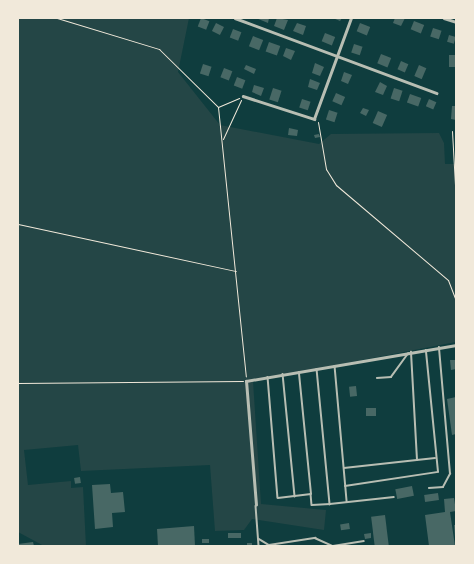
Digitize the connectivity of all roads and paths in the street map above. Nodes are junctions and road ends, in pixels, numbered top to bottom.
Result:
1 (57, 18) edge
2 (235, 18) edge
3 (351, 18) edge
4 (444, 18) edge
5 (456, 22) edge
6 (337, 55) junction
7 (437, 93) dead end
8 (243, 96) junction
9 (218, 107) junction
10 (314, 119) junction
11 (452, 131) dead end
12 (222, 140) junction
13 (456, 202) edge
14 (18, 224) edge
15 (236, 271) junction
16 (456, 301) edge
17 (456, 345) edge
18 (439, 348) junction
19 (426, 350) junction
20 (410, 353) junction
21 (335, 366) junction
22 (317, 369) junction
23 (299, 372) junction
24 (284, 374) junction
25 (268, 377) junction
26 (377, 378) dead end
27 (246, 381) junction
28 (18, 383) edge
29 (435, 458) junction
30 (417, 460) junction
31 (344, 468) junction
32 (345, 486) junction
33 (429, 488) dead end
34 (311, 494) junction
35 (295, 496) junction
36 (394, 497) dead end
37 (346, 502) junction
38 (330, 504) junction
39 (256, 505) joint
40 (259, 539) junction
41 (364, 541) dead end
42 (259, 546) edge

1 - 9 path
2 - 6 street
3 - 6 street
4 - 5 street
6 - 7 street
6 - 10 street
8 - 9 path
8 - 10 street
8 - 12 path
9 - 12 path
10 - 16 path
11 - 13 path
12 - 15 path
14 - 15 path
15 - 27 path
17 - 18 street
18 - 19 street
18 - 33 lane
19 - 20 street
19 - 29 lane
20 - 21 street
20 - 26 lane
20 - 30 lane
21 - 22 street
21 - 31 lane
22 - 23 street
22 - 38 lane
23 - 24 street
23 - 34 lane
24 - 25 street
24 - 35 lane
25 - 27 street
25 - 35 lane
27 - 28 path
27 - 39 street
29 - 30 lane
29 - 32 lane
30 - 31 lane
31 - 32 lane
32 - 37 lane
34 - 35 lane
34 - 38 lane
36 - 37 lane
37 - 38 lane
39 - 40 lane
40 - 41 lane
40 - 42 lane

